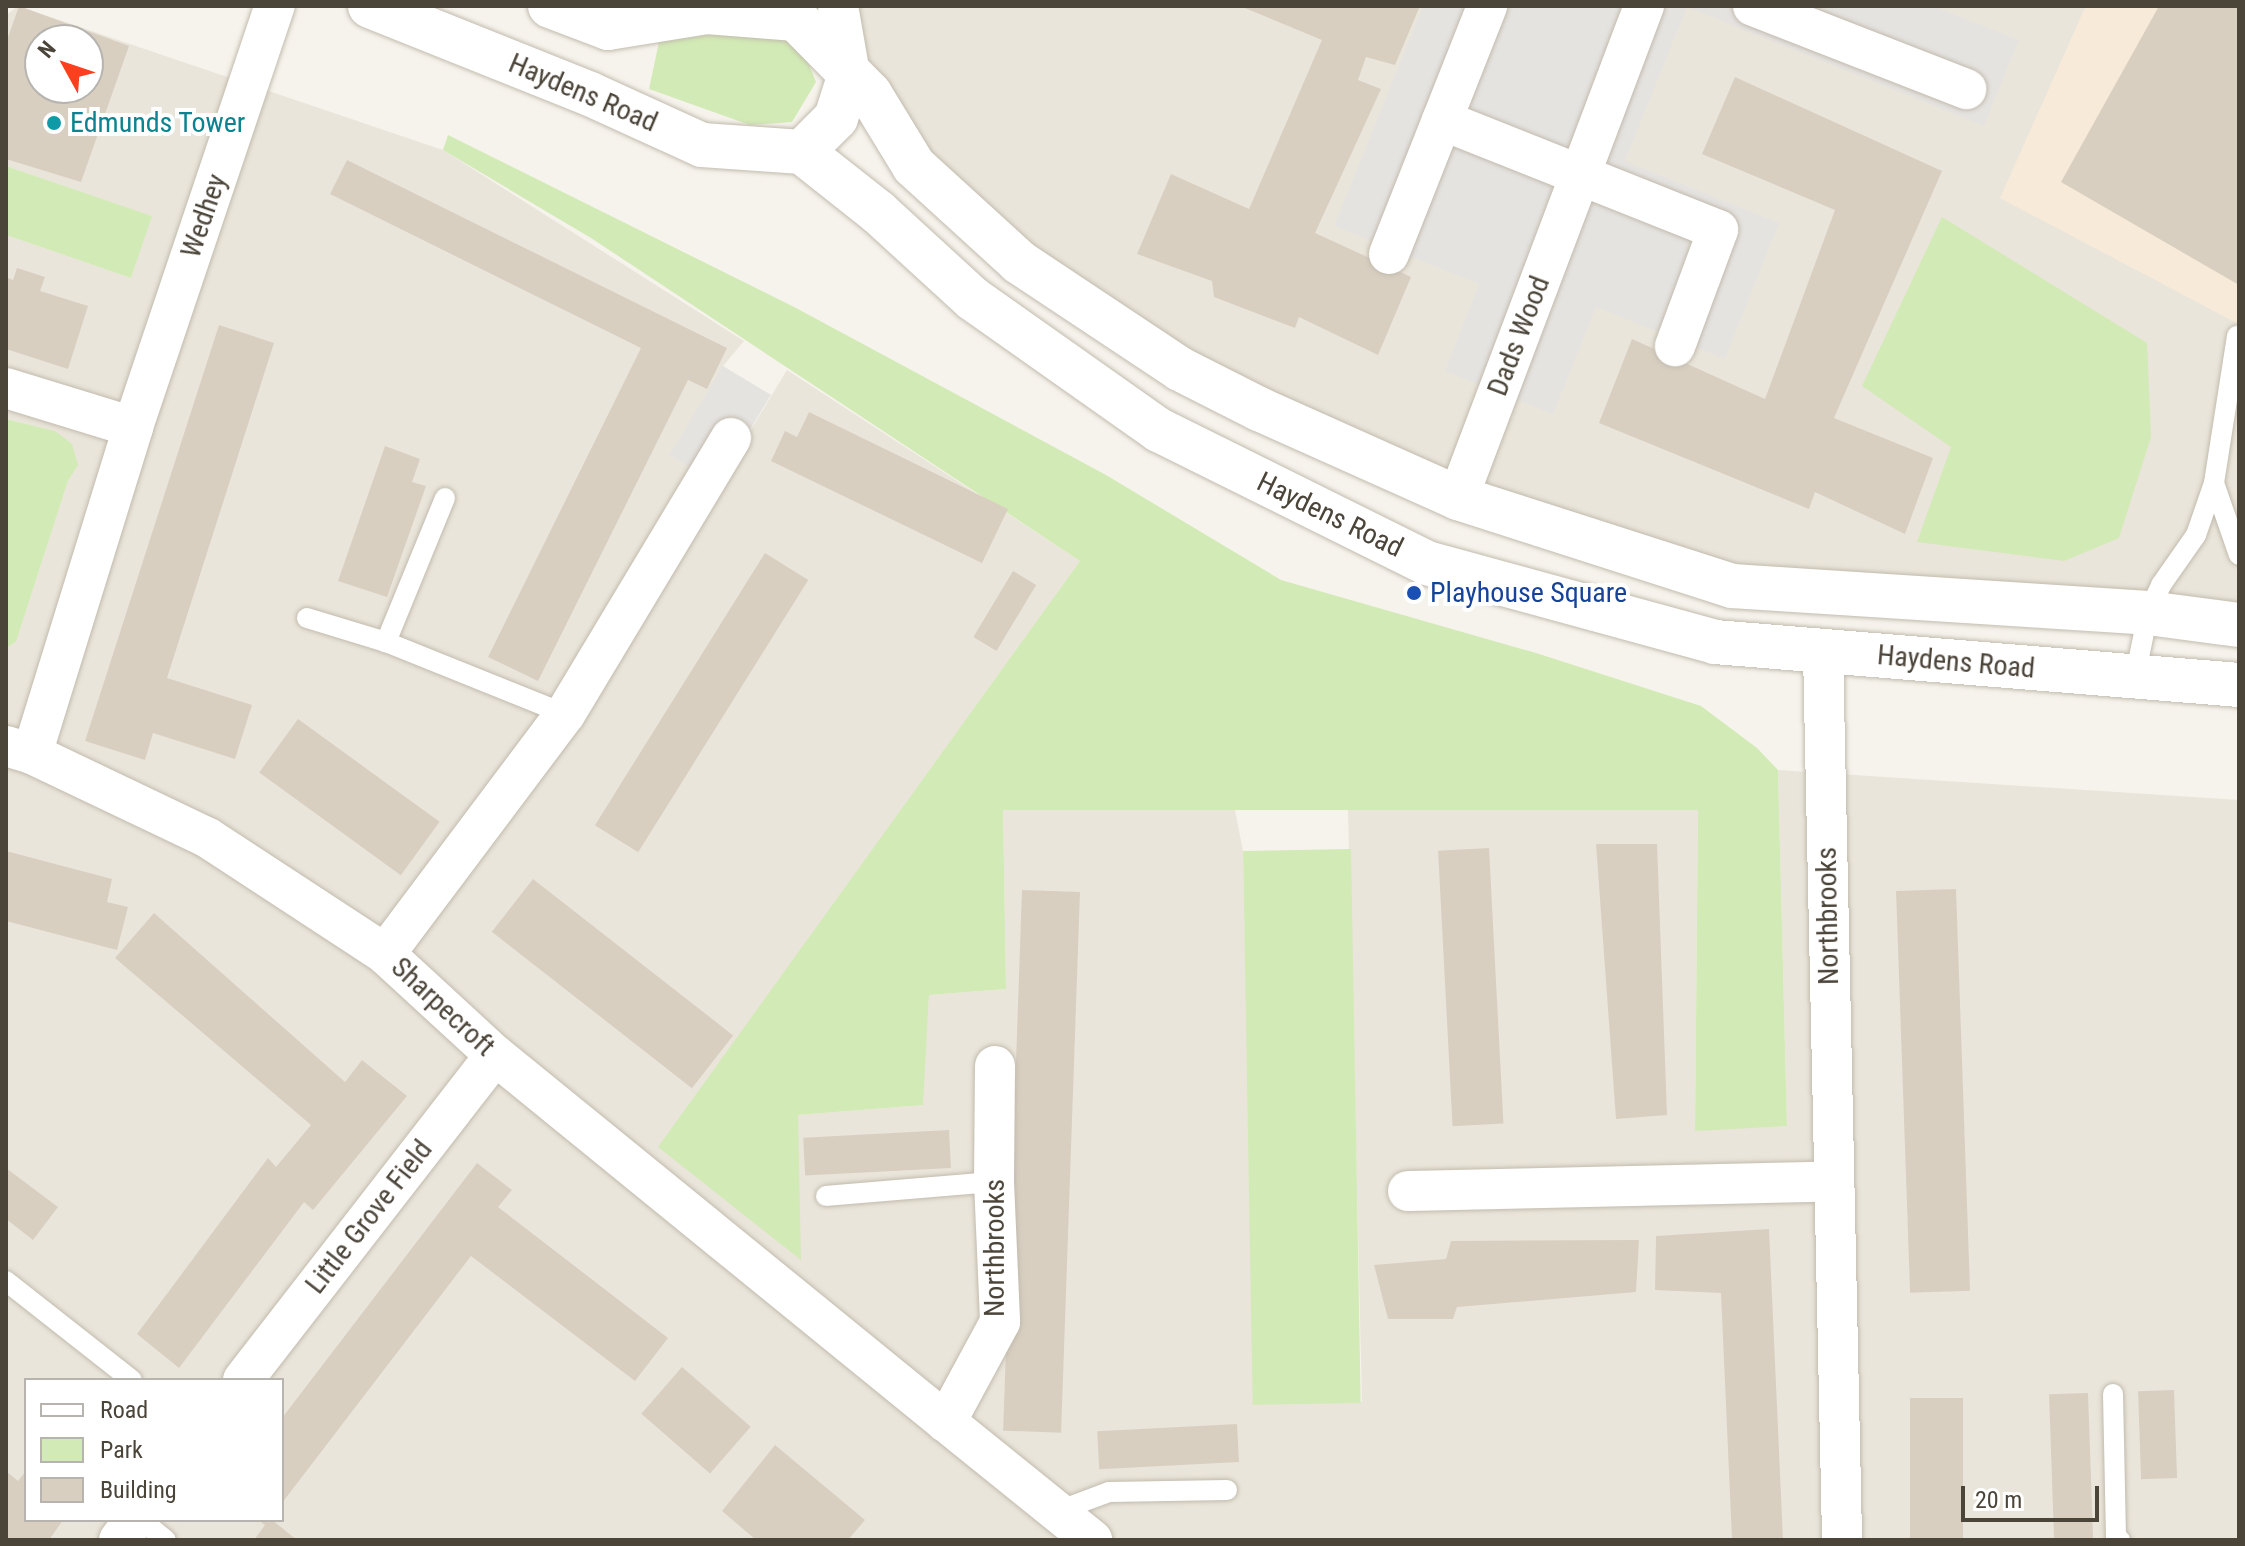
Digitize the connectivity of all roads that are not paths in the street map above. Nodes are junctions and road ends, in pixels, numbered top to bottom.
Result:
1 (275, 6) edge
2 (370, 6) edge
3 (550, 6) edge
4 (838, 6) edge
5 (1487, 6) edge
6 (1644, 6) edge
7 (1753, 6) edge
8 (714, 9) edge
9 (850, 74) junction
10 (1966, 89) dead end
11 (1442, 120) junction
12 (802, 152) junction
13 (1580, 175) junction
14 (1389, 254) dead end
15 (2237, 336) dead end
16 (1675, 346) dead end
17 (6, 388) edge
18 (133, 427) junction
19 (731, 438) dead end
20 (2214, 483) junction
21 (445, 498) dead end
22 (1458, 498) junction
23 (2239, 555) edge
24 (1826, 594) junction
25 (2148, 613) junction
26 (307, 618) dead end
27 (2239, 625) edge
28 (386, 642) junction
29 (1823, 652) junction
30 (2135, 677) junction
31 (2239, 685) edge
32 (565, 714) junction
33 (19, 750) edge
34 (385, 954) junction
35 (495, 1055) junction
36 (995, 1066) dead end
37 (1834, 1181) junction
38 (994, 1182) junction
39 (1408, 1191) dead end
40 (826, 1196) dead end
41 (6, 1281) edge
42 (129, 1378) edge
43 (245, 1378) edge
44 (2113, 1394) dead end
45 (946, 1422) junction
46 (1227, 1490) dead end
47 (1058, 1511) junction
48 (132, 1522) edge
49 (144, 1522) edge
50 (119, 1540) edge
51 (166, 1540) edge
52 (1092, 1540) edge
53 (1842, 1540) edge
54 (2120, 1540) edge

1 - 18 street, Wedhey
2 - 12 street, Haydens Road
3 - 8 street, Haydens Road
4 - 9 street
5 - 11 street
6 - 13 street, Dads Wood
7 - 10 street
8 - 9 street, Haydens Road
9 - 12 street
9 - 22 street, Haydens Road
11 - 13 street
11 - 14 street
12 - 29 street, Haydens Road
13 - 16 street
13 - 22 street, Dads Wood
15 - 20 lane
17 - 18 street
18 - 33 street, Wedhey
19 - 32 street, Sharpecroft
20 - 23 lane
20 - 25 lane
21 - 28 lane
22 - 24 street, Haydens Road
24 - 25 street, Haydens Road
24 - 29 street
25 - 27 street, Haydens Road
25 - 30 lane
26 - 28 lane
28 - 32 lane
29 - 30 street, Haydens Road
29 - 37 street, Northbrooks
30 - 31 street, Haydens Road
32 - 34 street, Sharpecroft
33 - 34 street
34 - 35 street, Sharpecroft
35 - 43 street, Little Grove Field
35 - 45 street, Sharpecroft
36 - 38 street, Northbrooks
37 - 39 street
37 - 53 street, Northbrooks
38 - 40 lane
38 - 45 street, Northbrooks
41 - 42 lane
44 - 54 lane
45 - 47 street
46 - 47 lane
47 - 52 street
48 - 50 street
49 - 51 lane

